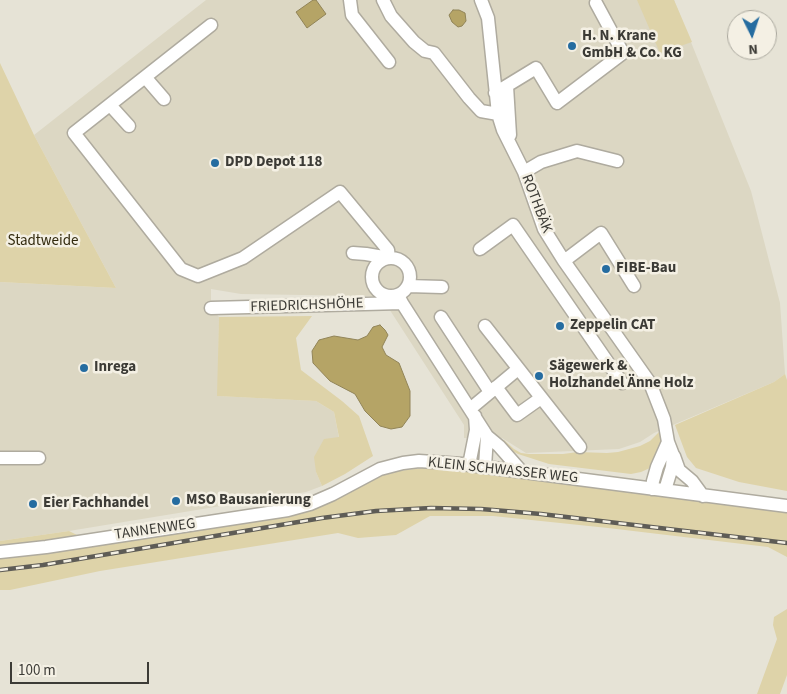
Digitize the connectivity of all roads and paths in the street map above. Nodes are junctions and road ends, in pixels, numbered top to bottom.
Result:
1 (350, 0) edge
2 (383, 0) edge
3 (481, 0) edge
4 (596, 3) dead end
5 (211, 25) dead end
6 (389, 62) dead end
7 (145, 77) junction
8 (507, 86) junction
9 (496, 93) junction
10 (164, 99) dead end
11 (110, 105) junction
12 (498, 114) junction
13 (129, 126) dead end
14 (511, 147) junction
15 (617, 160) dead end
16 (524, 172) junction
17 (544, 229) junction
18 (525, 242) junction
19 (480, 249) dead end
20 (353, 253) dead end
21 (389, 258) junction
22 (564, 261) junction
23 (408, 286) junction
24 (634, 286) dead end
25 (442, 287) dead end
26 (400, 299) junction
27 (211, 308) dead end
28 (441, 317) dead end
29 (485, 326) dead end
30 (518, 369) junction
31 (622, 383) dead end
32 (493, 390) junction
33 (541, 398) junction
34 (473, 413) junction
35 (488, 436) junction
36 (668, 442) junction
37 (580, 447) dead end
38 (673, 455) junction
39 (0, 458) edge
40 (39, 458) dead end
41 (468, 465) junction
42 (485, 467) junction
43 (522, 472) junction
44 (652, 489) junction
45 (665, 490) junction
46 (704, 496) junction
47 (310, 504) joint
48 (787, 506) edge
49 (0, 552) edge

1 - 6 street
2 - 12 street
3 - 9 street, ROTHBÄK
4 - 8 street
5 - 7 street
7 - 10 street
7 - 11 street
8 - 9 street
8 - 14 street
9 - 12 street, ROTHBÄK
11 - 13 street
11 - 21 street
12 - 14 street, ROTHBÄK
14 - 16 street, ROTHBÄK
15 - 16 street
16 - 17 street, ROTHBÄK
17 - 18 street
17 - 22 street, ROTHBÄK
18 - 19 street
18 - 31 street
20 - 21 street
21 - 23 street
21 - 26 street, FRIEDRICHSHÖHE
22 - 24 street
22 - 36 street, ROTHBÄK
23 - 25 street
23 - 26 street
26 - 27 street, FRIEDRICHSHÖHE
26 - 34 street
28 - 32 street
29 - 30 street
30 - 32 street
30 - 33 street
32 - 33 street
32 - 34 street
33 - 37 street
34 - 35 street
34 - 41 street
35 - 42 street
35 - 43 street
36 - 38 street, ROTHBÄK
36 - 44 street
38 - 45 street
38 - 46 street, ROTHBÄK
39 - 40 street
41 - 42 street, KLEIN SCHWASSER WEG
41 - 47 street, KLEIN SCHWASSER WEG
42 - 43 street, KLEIN SCHWASSER WEG
43 - 44 street, KLEIN SCHWASSER WEG
44 - 45 street, KLEIN SCHWASSER WEG
45 - 46 street, KLEIN SCHWASSER WEG
46 - 48 street, KLEIN SCHWASSER WEG
47 - 49 street, TANNENWEG

